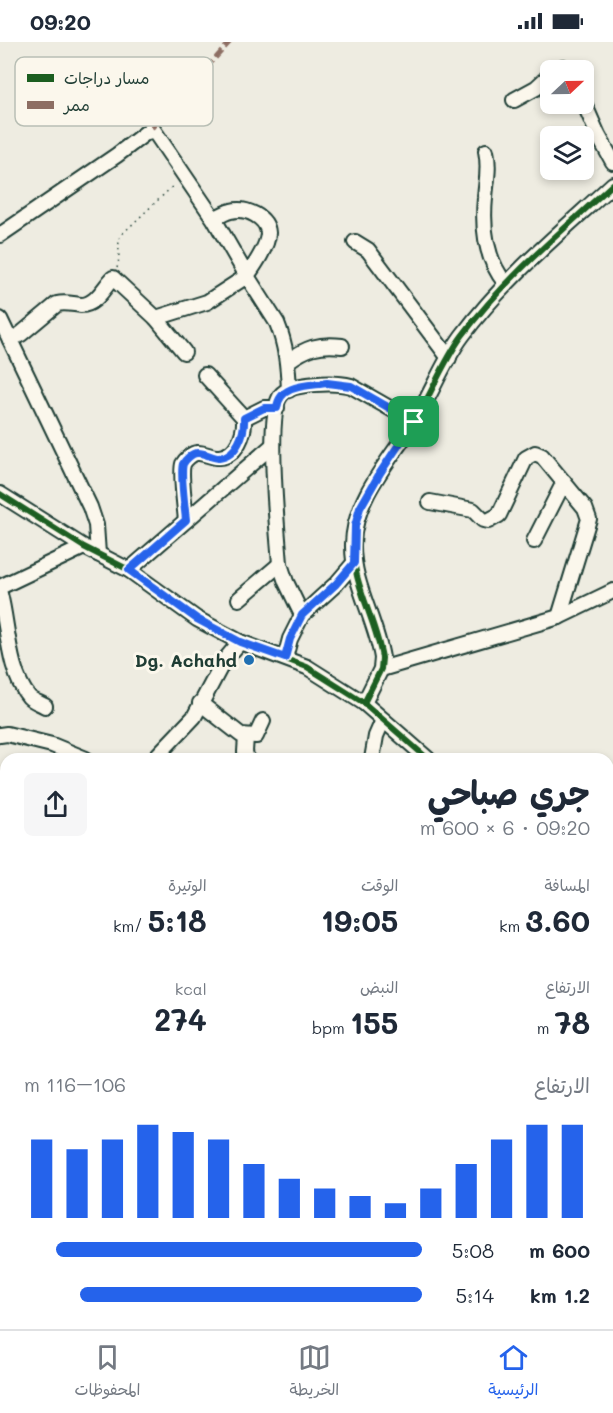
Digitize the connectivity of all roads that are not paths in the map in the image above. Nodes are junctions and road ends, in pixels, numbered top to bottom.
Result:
1 (540, 84) edge
2 (514, 100) dead end
3 (589, 114) edge
4 (486, 151) dead end
5 (613, 162) edge
6 (613, 184) edge
7 (214, 219) junction
8 (0, 235) edge
9 (355, 242) dead end
10 (247, 276) junction
11 (506, 284) junction
12 (156, 318) junction
13 (0, 319) edge
14 (10, 340) junction
15 (342, 346) dead end
16 (184, 352) dead end
17 (449, 358) junction
18 (288, 361) junction
19 (205, 375) dead end
20 (289, 390) junction
21 (277, 408) junction
22 (244, 418) junction
23 (414, 422) junction
24 (273, 444) junction
25 (564, 483) junction
26 (0, 494) edge
27 (430, 502) dead end
28 (186, 520) junction
29 (534, 541) dead end
30 (84, 547) junction
31 (98, 554) junction
32 (354, 563) junction
33 (280, 564) junction
34 (129, 570) junction
35 (0, 587) edge
36 (613, 591) edge
37 (0, 594) edge
38 (239, 599) dead end
39 (302, 615) junction
40 (559, 617) junction
41 (240, 642) junction
42 (285, 658) junction
43 (381, 669) junction
44 (364, 703) junction
45 (200, 704) junction
46 (45, 706) dead end
47 (383, 720) junction
48 (263, 721) dead end
49 (0, 735) edge
50 (246, 736) junction
51 (70, 753) edge
52 (160, 753) edge
53 (245, 753) edge
54 (373, 753) edge
55 (421, 753) edge

1 - 2 street
3 - 5 street
4 - 11 street
6 - 11 street
7 - 8 street
7 - 10 street
7 - 10 street
9 - 17 street
10 - 12 street
10 - 18 street
11 - 17 street
12 - 14 street
12 - 16 street
13 - 14 street
14 - 31 street
15 - 18 street
17 - 23 street
18 - 20 street
19 - 22 street
20 - 21 street
20 - 23 street
21 - 22 street
21 - 24 street
22 - 28 street
23 - 32 street
24 - 28 street
24 - 33 street
25 - 27 street
25 - 29 street
25 - 40 street
26 - 30 street
28 - 34 street
30 - 31 street
30 - 35 street
31 - 34 street
32 - 39 street
32 - 43 street
33 - 38 street
33 - 39 street
34 - 41 street
36 - 40 street
37 - 46 street
39 - 42 street
40 - 43 street
41 - 42 street
41 - 45 street
42 - 44 street
43 - 44 street
44 - 47 street
45 - 50 street
45 - 52 street
47 - 54 street
47 - 55 street
48 - 50 street
49 - 51 street
50 - 53 street

